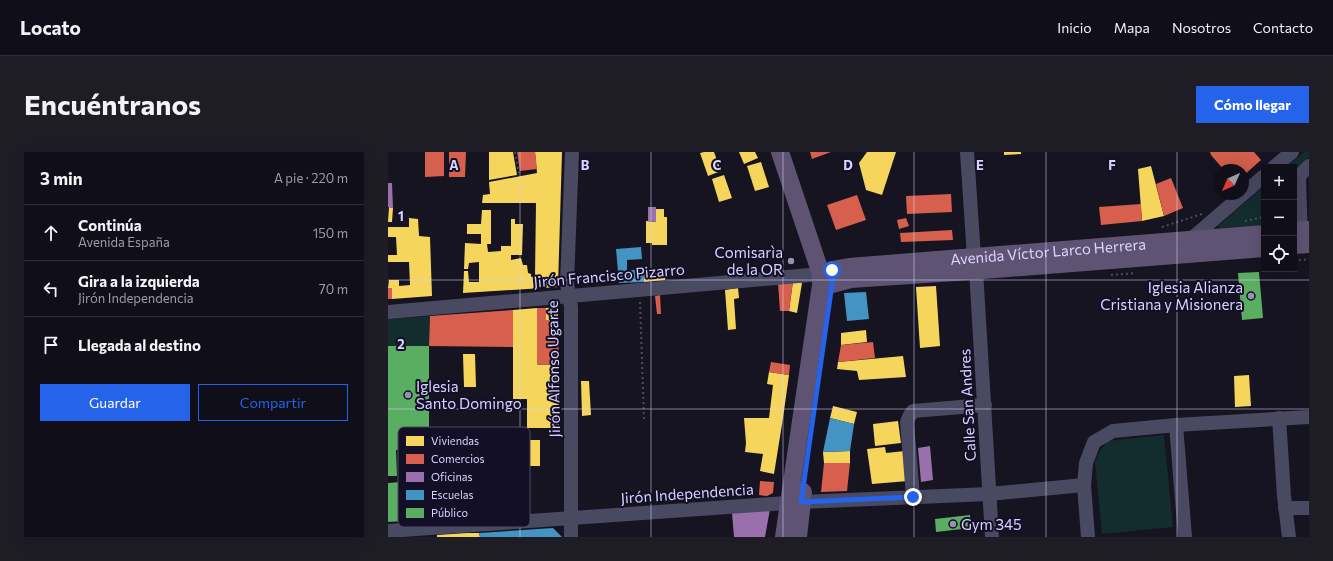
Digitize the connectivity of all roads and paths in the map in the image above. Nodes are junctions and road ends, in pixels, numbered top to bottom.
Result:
1 (515, 152) edge
2 (572, 152) edge
3 (780, 152) edge
4 (791, 152) edge
5 (967, 152) edge
6 (1292, 152) edge
7 (1278, 164) edge
8 (1309, 166) edge
9 (519, 173) dead end
10 (1261, 179) edge
11 (1261, 234) edge
12 (1190, 240) junction
13 (1301, 243) edge
14 (1261, 248) edge
15 (975, 264) junction
16 (828, 276) junction
17 (569, 295) junction
18 (640, 297) dead end
19 (388, 312) edge
20 (985, 405) junction
21 (1309, 416) edge
22 (1279, 418) junction
23 (644, 420) dead end
24 (1176, 425) junction
25 (1084, 485) junction
26 (989, 494) junction
27 (913, 497) junction
28 (795, 503) junction
29 (1285, 508) junction
30 (1309, 508) edge
31 (571, 518) junction
32 (530, 521) edge
33 (453, 527) edge
34 (388, 532) edge
35 (571, 537) edge
36 (784, 537) edge
37 (798, 537) edge
38 (992, 537) edge
39 (1088, 537) edge
40 (1185, 537) edge
41 (1289, 537) edge

1 - 9 path
2 - 17 street, Jirón Alfonso Ugarte
3 - 16 main road
4 - 16 main road
5 - 15 street, Calle San Andres
6 - 7 street
8 - 13 street
10 - 12 street
11 - 12 main road, Avenida Víctor Larco Herrera
12 - 15 main road, Avenida Víctor Larco Herrera
14 - 15 main road, Avenida Víctor Larco Herrera
15 - 16 main road, Avenida Víctor Larco Herrera
15 - 20 street, Calle San Andres
16 - 17 street, Jirón Francisco Pizarro
16 - 28 main road
17 - 19 street, Jirón Francisco Pizarro
17 - 31 street, Jirón Alfonso Ugarte
18 - 23 path
20 - 26 street, Calle San Andres
20 - 27 street
21 - 22 street
22 - 24 street
22 - 29 street
24 - 25 street
24 - 40 street
25 - 26 street, Jirón Independencia
25 - 39 street
26 - 27 street, Jirón Independencia
26 - 38 street, Calle San Andres
27 - 28 street, Jirón Independencia
28 - 31 street, Jirón Independencia
28 - 36 main road
28 - 37 main road
29 - 30 street
29 - 41 street
31 - 32 street, Jirón Independencia
31 - 35 street, Jirón Alfonso Ugarte
33 - 34 street, Jirón Independencia

